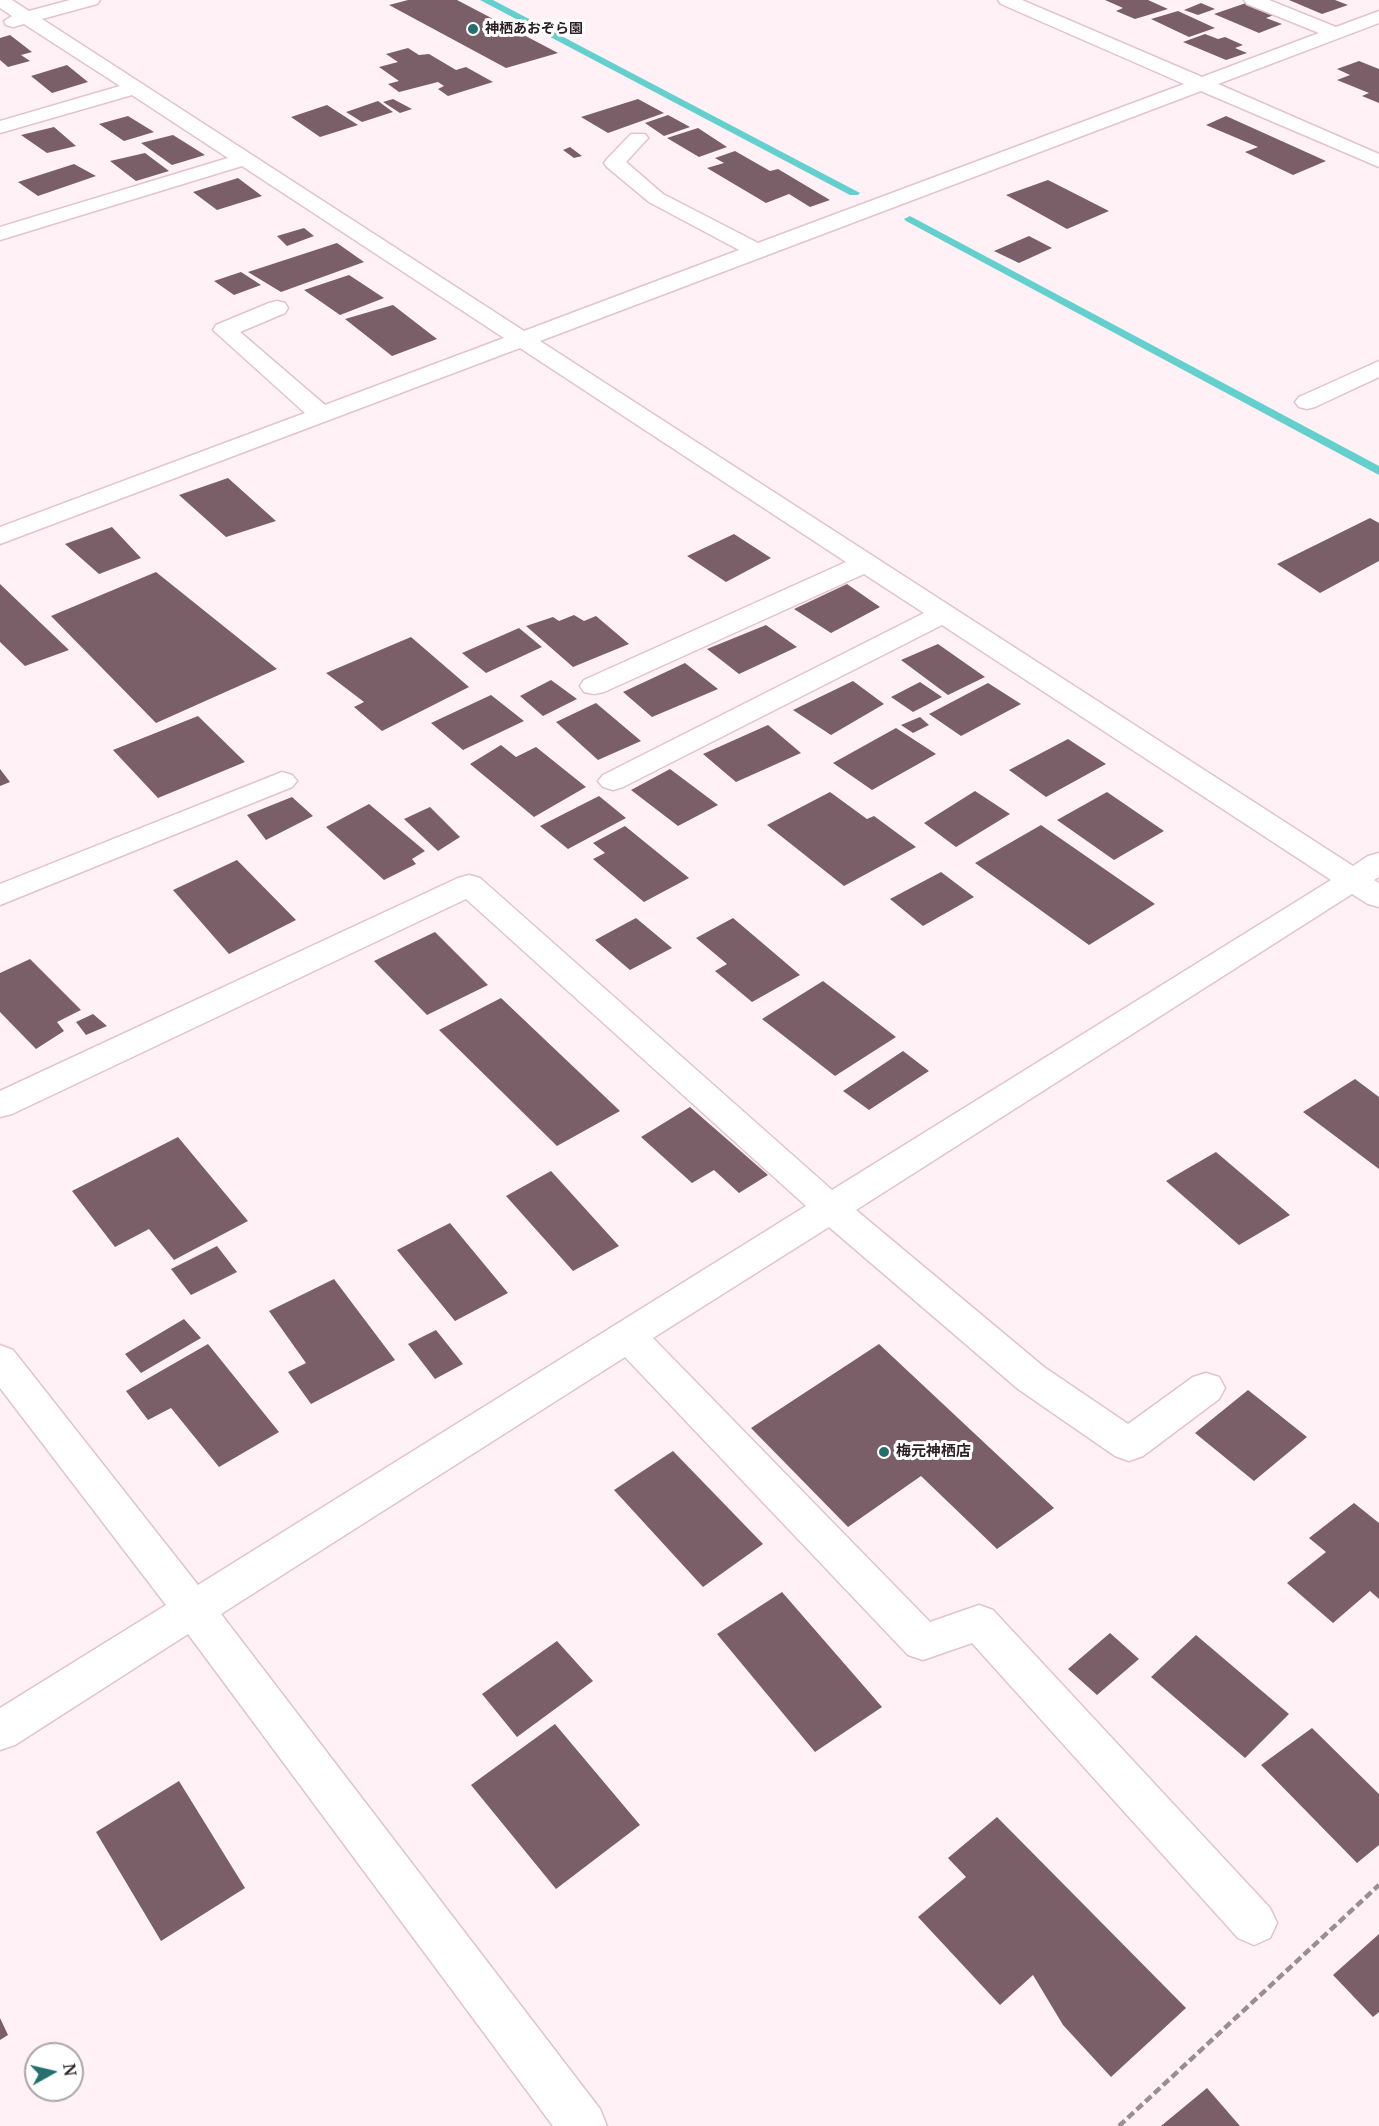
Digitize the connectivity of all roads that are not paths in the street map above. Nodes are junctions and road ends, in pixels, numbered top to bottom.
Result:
1 (0, 0) edge
2 (91, 0) edge
3 (1007, 0) edge
4 (1253, 0) edge
5 (1379, 17) edge
6 (26, 18) junction
7 (0, 25) edge
8 (1336, 33) junction
9 (1202, 84) junction
10 (135, 88) junction
11 (0, 127) edge
12 (638, 138) dead end
13 (245, 159) junction
14 (1379, 161) edge
15 (0, 234) edge
16 (757, 251) junction
17 (277, 308) dead end
18 (521, 339) junction
19 (1379, 368) edge
20 (1307, 402) dead end
21 (322, 415) junction
22 (0, 536) edge
23 (864, 564) junction
24 (942, 615) junction
25 (594, 686) dead end
26 (282, 781) dead end
27 (613, 781) dead end
28 (1370, 880) edge
29 (0, 895) edge
30 (0, 1105) edge
31 (830, 1208) junction
32 (628, 1335) junction
33 (0, 1360) edge
34 (1206, 1388) dead end
35 (193, 1609) junction
36 (0, 1731) edge
37 (1254, 1923) dead end
38 (583, 2126) edge

1 - 6 street
2 - 6 street
3 - 9 street
4 - 8 street
5 - 8 street
6 - 7 street
6 - 10 street
8 - 9 street
9 - 14 street
9 - 16 street
10 - 11 street
10 - 13 street
12 - 16 street
13 - 15 street
13 - 18 street
16 - 18 street
17 - 21 street
18 - 21 street
18 - 23 street
19 - 20 street
21 - 22 street
23 - 24 street
23 - 25 street
24 - 27 street
24 - 28 street
26 - 29 street
28 - 31 street
30 - 31 street
31 - 32 street
31 - 34 street
32 - 35 street
32 - 37 street
33 - 35 street
35 - 36 street
35 - 38 street

